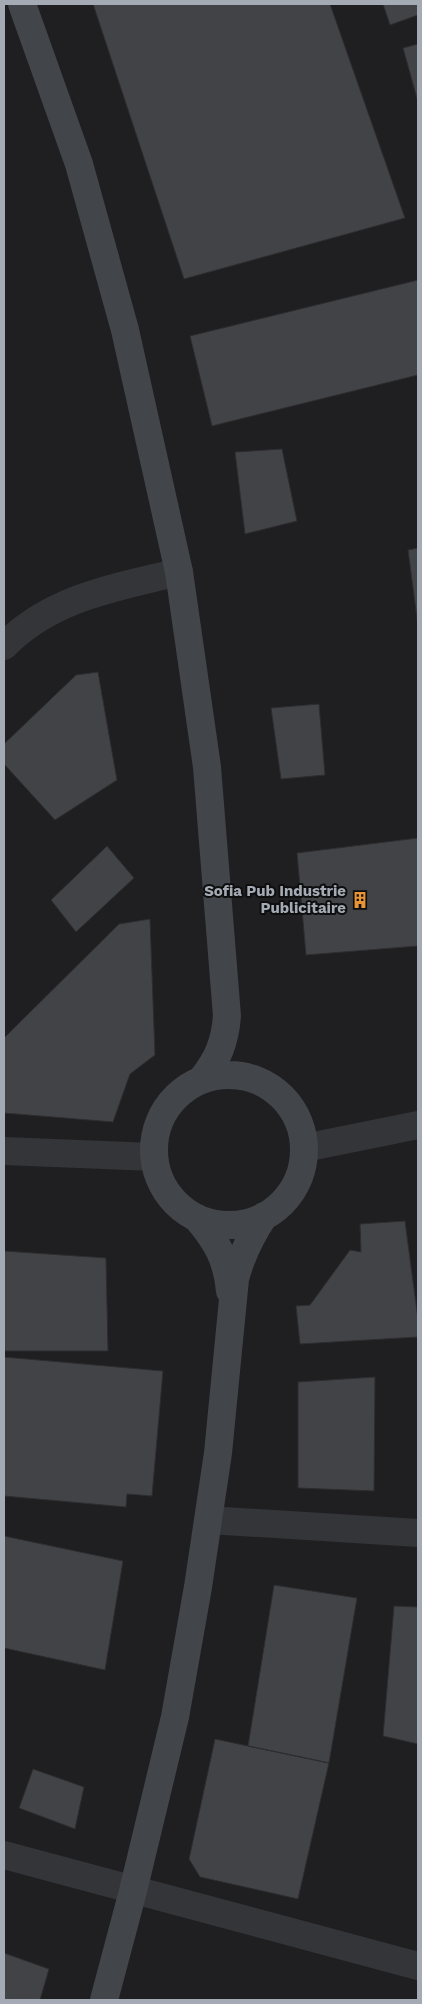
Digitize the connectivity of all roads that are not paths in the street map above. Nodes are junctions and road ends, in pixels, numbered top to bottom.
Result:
1 (22, 4) edge
2 (180, 572) junction
3 (4, 646) edge
4 (227, 1016) junction
5 (202, 1079) junction
6 (261, 1081) junction
7 (418, 1125) edge
8 (304, 1148) junction
9 (4, 1150) edge
10 (154, 1157) junction
11 (264, 1216) junction
12 (197, 1218) junction
13 (232, 1302) junction
14 (208, 1520) junction
15 (418, 1534) edge
16 (4, 1855) edge
17 (134, 1891) junction
18 (418, 1966) edge
19 (104, 2000) edge

1 - 2 street
2 - 3 street
2 - 4 street
4 - 5 street
4 - 6 street
5 - 6 street
5 - 10 street
6 - 8 street
7 - 8 street
8 - 11 street
9 - 10 street
10 - 12 street
11 - 12 street
11 - 13 street
12 - 13 street
13 - 14 street
14 - 15 street
14 - 17 street
16 - 17 street
17 - 18 street
17 - 19 street

